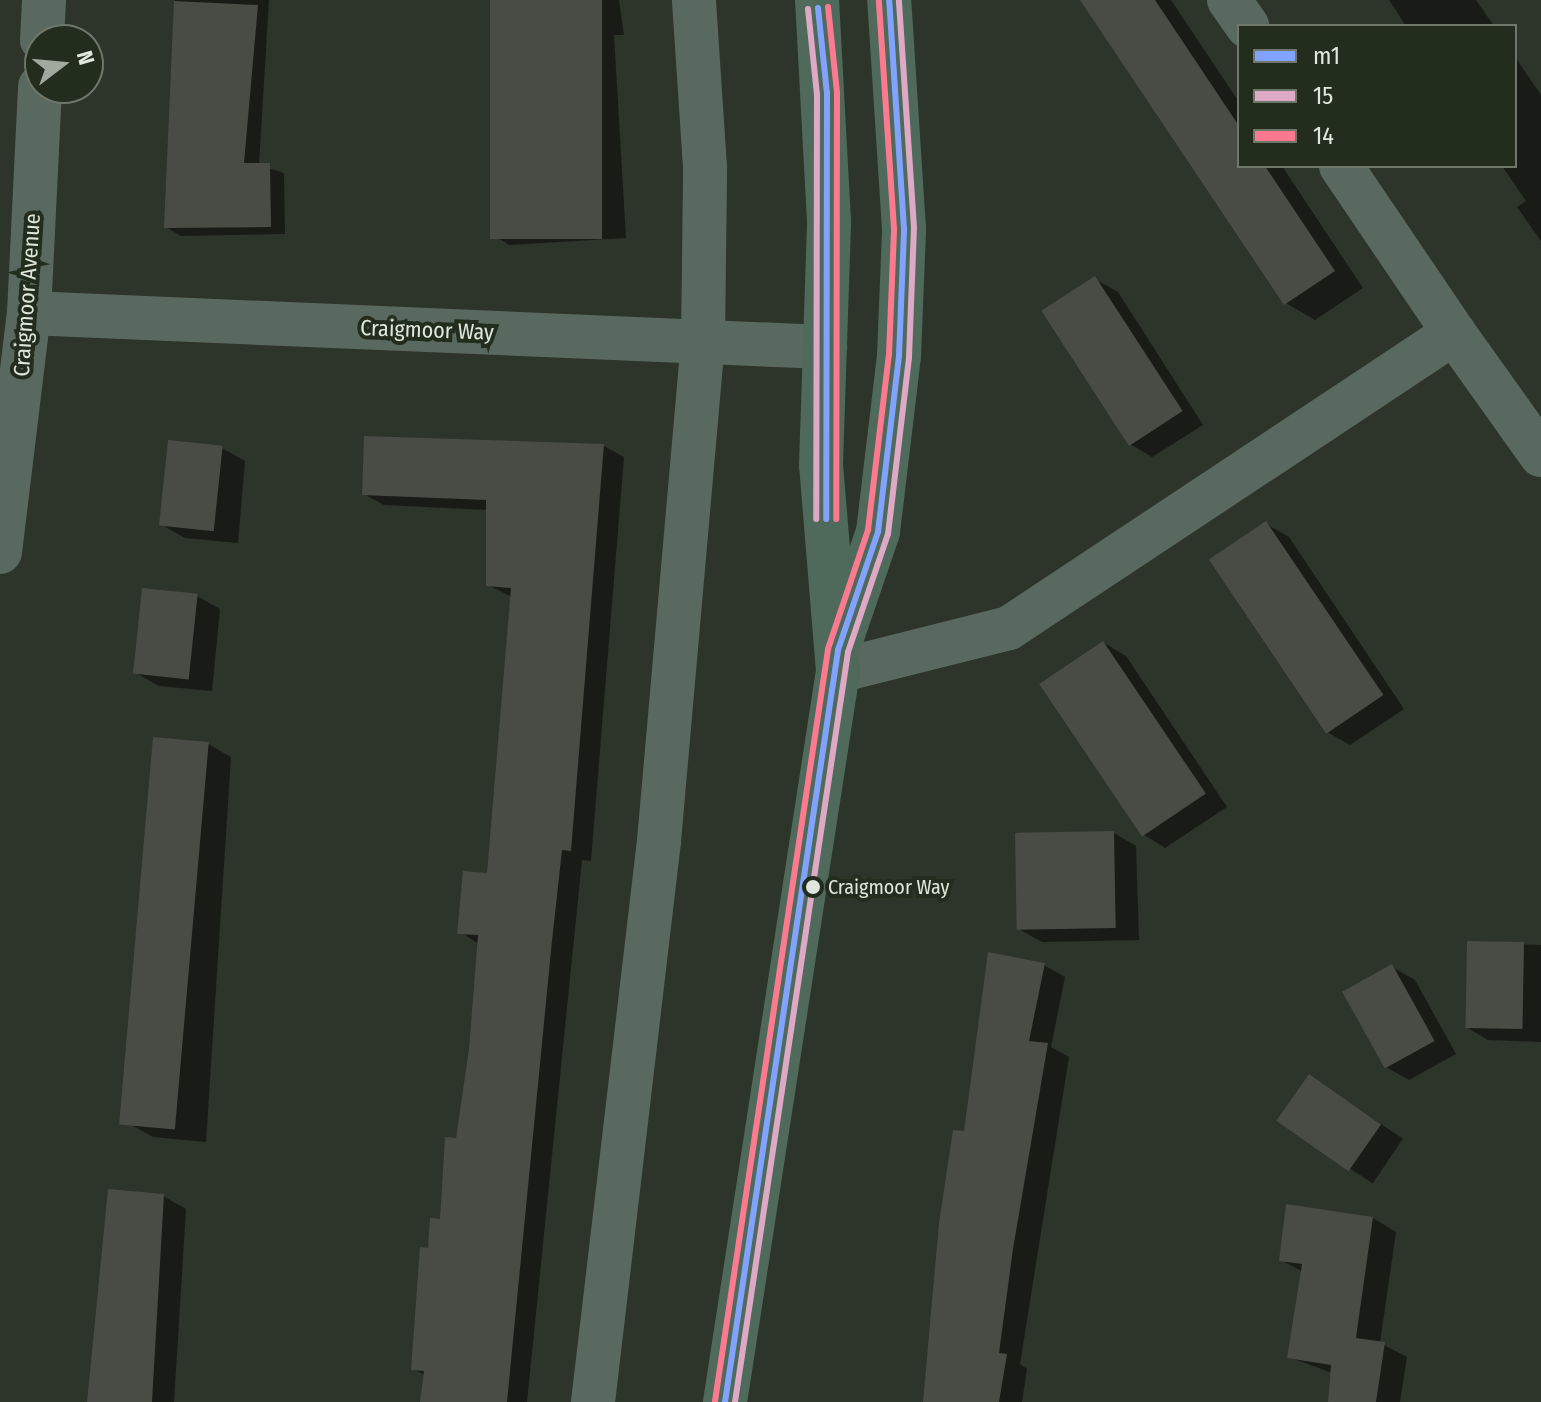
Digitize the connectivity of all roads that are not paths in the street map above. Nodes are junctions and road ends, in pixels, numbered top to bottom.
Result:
1 (44, 0) edge
2 (694, 0) edge
3 (817, 0) edge
4 (889, 0) edge
5 (1229, 0) edge
6 (43, 24) edge
7 (1246, 24) edge
8 (39, 104) edge
9 (1342, 168) edge
10 (29, 313) junction
11 (1454, 333) junction
12 (703, 341) junction
13 (825, 347) junction
14 (1541, 455) edge
15 (0, 552) edge
16 (838, 660) junction
17 (593, 1402) edge
18 (725, 1402) edge

1 - 6 street
2 - 12 street
3 - 13 main road
4 - 16 main road
5 - 7 street
8 - 10 street, Craigmoor Avenue
9 - 11 street
10 - 12 street, Craigmoor Way
10 - 15 street, Craigmoor Avenue
11 - 14 street
11 - 16 street
12 - 13 street, Craigmoor Way
12 - 17 street
13 - 16 main road
16 - 18 main road

